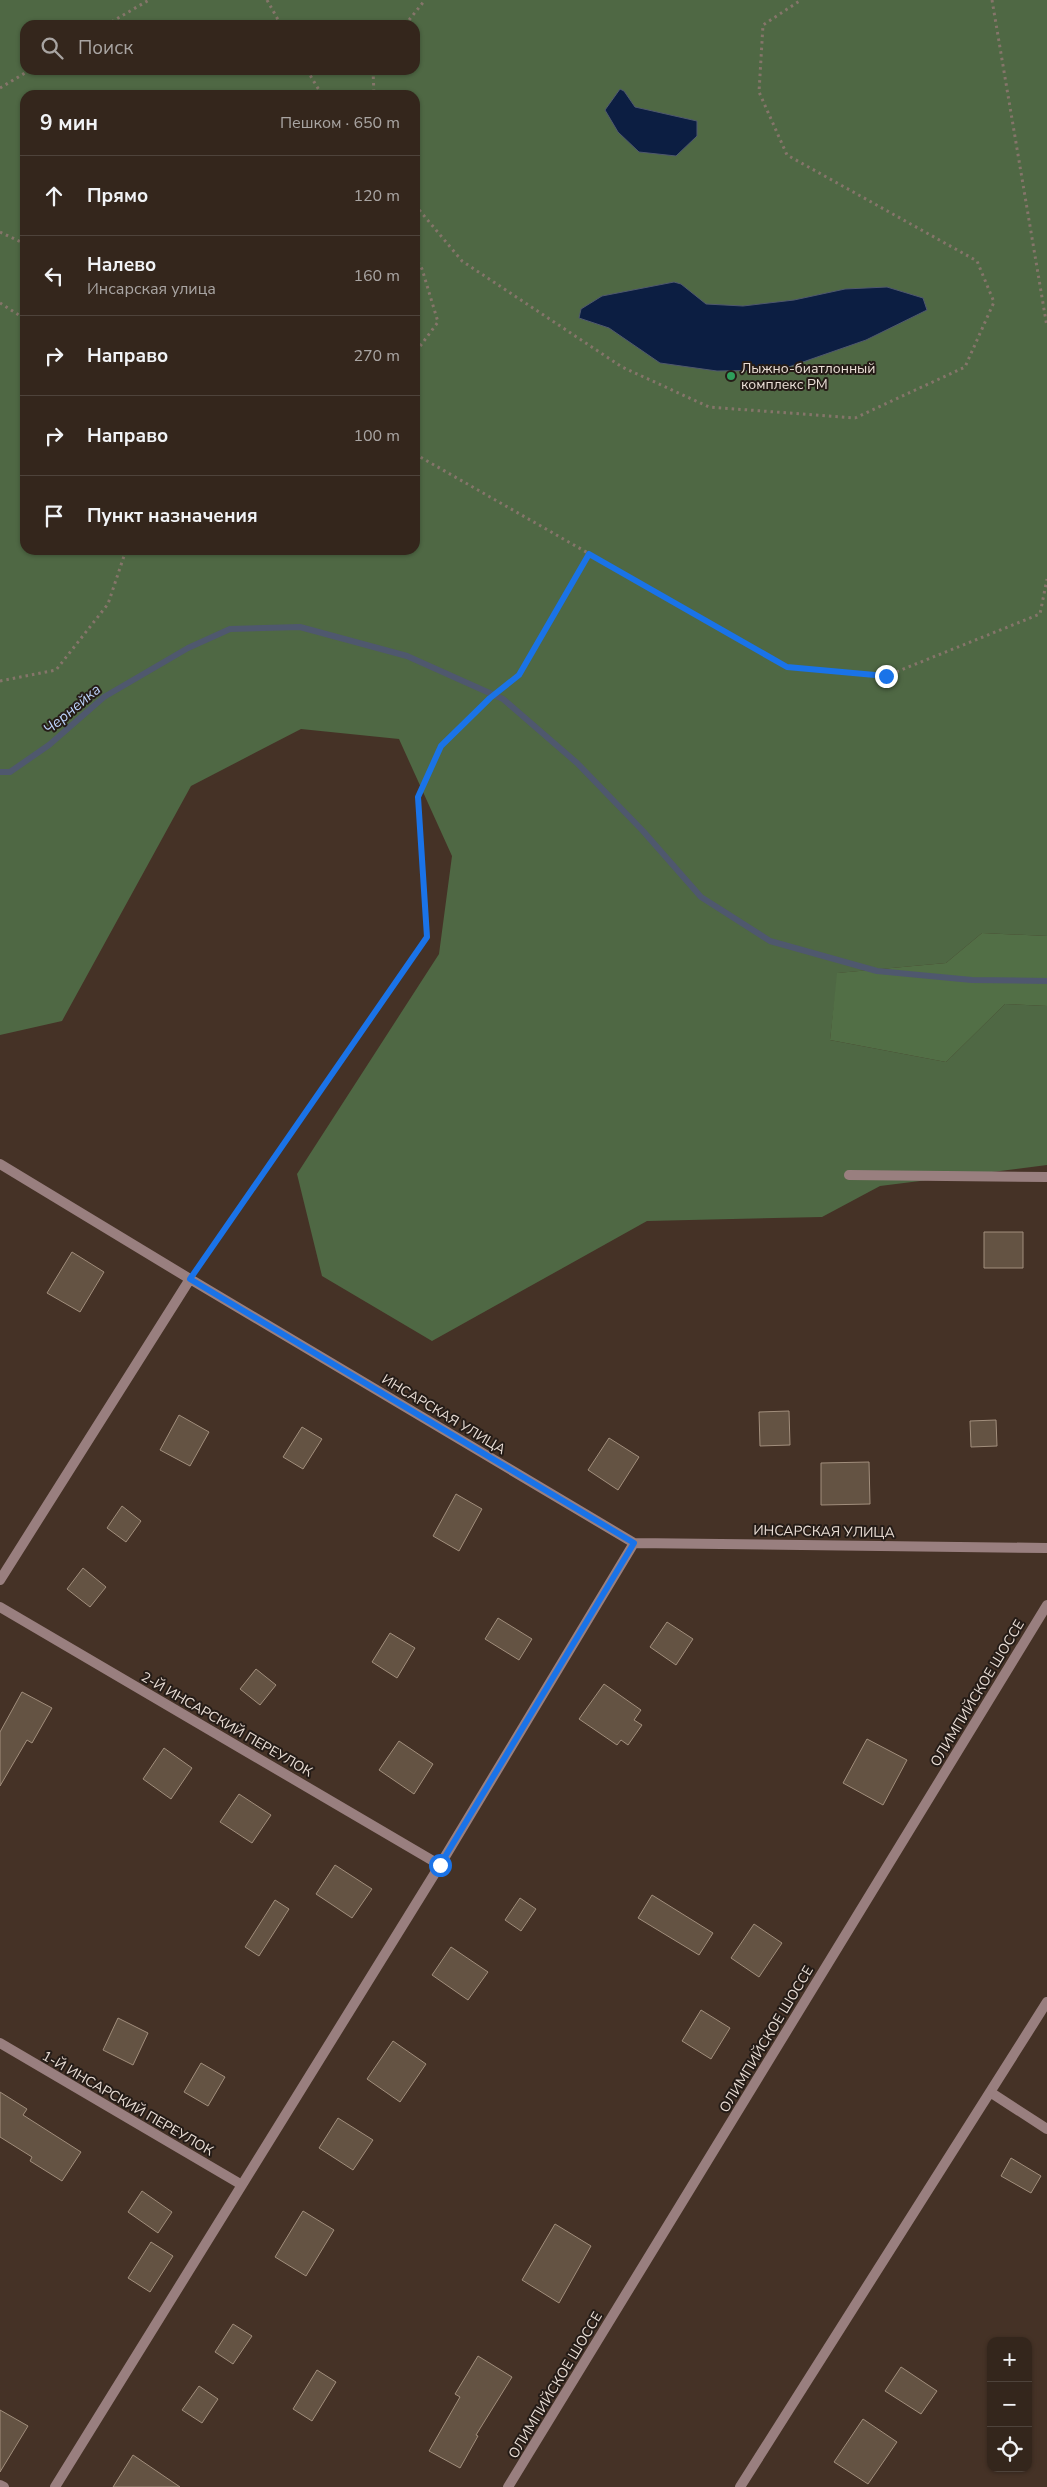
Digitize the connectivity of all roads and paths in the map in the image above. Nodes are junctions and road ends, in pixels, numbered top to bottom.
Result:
1 (149, 0) edge
2 (266, 0) edge
3 (425, 0) edge
4 (801, 0) edge
5 (992, 0) edge
6 (115, 20) edge
7 (278, 20) edge
8 (408, 20) edge
9 (22, 75) edge
10 (310, 75) edge
11 (373, 75) edge
12 (0, 88) edge
13 (319, 90) edge
14 (374, 90) edge
15 (420, 211) edge
16 (0, 232) edge
17 (20, 242) edge
18 (420, 265) edge
19 (0, 303) edge
20 (20, 316) edge
21 (1047, 327) edge
22 (420, 346) edge
23 (420, 457) edge
24 (589, 554) junction
25 (124, 555) edge
26 (1047, 579) edge
27 (0, 681) edge
28 (0, 1164) edge
29 (850, 1175) dead end
30 (1047, 1177) edge
31 (190, 1279) junction
32 (634, 1543) junction
33 (1047, 1548) edge
34 (0, 1580) edge
35 (1047, 1605) edge
36 (0, 1607) edge
37 (440, 1865) junction
38 (1047, 2002) edge
39 (0, 2043) edge
40 (990, 2092) junction
41 (1047, 2128) edge
42 (242, 2185) junction
43 (0, 2485) edge
44 (4, 2487) edge
45 (55, 2487) edge
46 (508, 2487) edge
47 (740, 2487) edge

1 - 6 path
2 - 7 path
3 - 8 path
4 - 15 path
5 - 21 path
9 - 12 path
10 - 13 path
11 - 14 path
16 - 17 path
18 - 22 path
19 - 20 path
23 - 24 path
24 - 26 path
24 - 31 path
25 - 27 path
28 - 31 street, ИНСАРСКАЯ УЛИЦА
29 - 30 street
31 - 32 street, ИНСАРСКАЯ УЛИЦА
31 - 34 street
32 - 33 street, ИНСАРСКАЯ УЛИЦА
32 - 37 street
35 - 46 street, ОЛИМПИЙСКОЕ ШОССЕ
36 - 37 street, 2-Й ИНСАРСКИЙ ПЕРЕУЛОК
37 - 42 street
38 - 40 street
39 - 42 street, 1-Й ИНСАРСКИЙ ПЕРЕУЛОК
40 - 41 street
40 - 47 street
42 - 45 street
43 - 44 street

